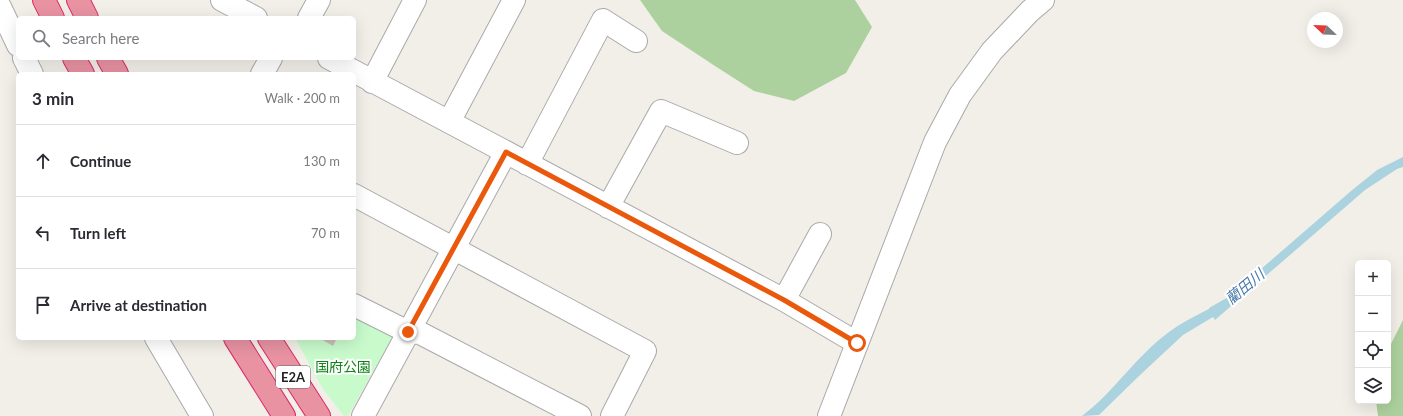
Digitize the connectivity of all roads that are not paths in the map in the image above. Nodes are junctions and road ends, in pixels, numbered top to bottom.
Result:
1 (44, 0) edge
2 (78, 0) edge
3 (222, 0) edge
4 (319, 0) edge
5 (415, 0) edge
6 (514, 0) edge
7 (1043, 0) edge
8 (0, 7) edge
9 (52, 16) edge
10 (86, 16) edge
11 (252, 16) edge
12 (310, 16) edge
13 (16, 41) edge
14 (636, 41) dead end
15 (25, 60) edge
16 (75, 60) edge
17 (109, 60) edge
18 (270, 60) edge
19 (332, 60) edge
20 (31, 72) edge
21 (82, 72) edge
22 (116, 72) edge
23 (263, 72) edge
24 (348, 72) edge
25 (362, 82) edge
26 (449, 122) junction
27 (737, 143) dead end
28 (506, 152) junction
29 (527, 164) junction
30 (356, 196) edge
31 (608, 206) junction
32 (820, 234) dead end
33 (454, 249) junction
34 (784, 300) junction
35 (356, 306) edge
36 (408, 332) junction
37 (157, 340) edge
38 (236, 340) edge
39 (270, 340) edge
40 (857, 343) junction
41 (202, 416) edge
42 (284, 416) edge
43 (319, 416) edge
44 (363, 416) edge
45 (580, 416) edge
46 (612, 416) edge
47 (830, 416) edge

1 - 9 highway
2 - 10 highway
3 - 11 street
4 - 12 street
5 - 25 street
6 - 26 street
7 - 40 street
8 - 13 street
14 - 29 street
15 - 20 street
16 - 21 highway
17 - 22 highway
18 - 23 street
19 - 24 street
25 - 26 street
26 - 28 street
27 - 31 street
28 - 29 street
28 - 33 street
29 - 31 street
30 - 33 street
31 - 34 street
32 - 34 street
33 - 36 street
33 - 46 street
34 - 40 street
35 - 36 street
36 - 44 street
36 - 45 street
37 - 41 street
38 - 42 highway, E2A
39 - 43 highway, E2A
40 - 47 street

